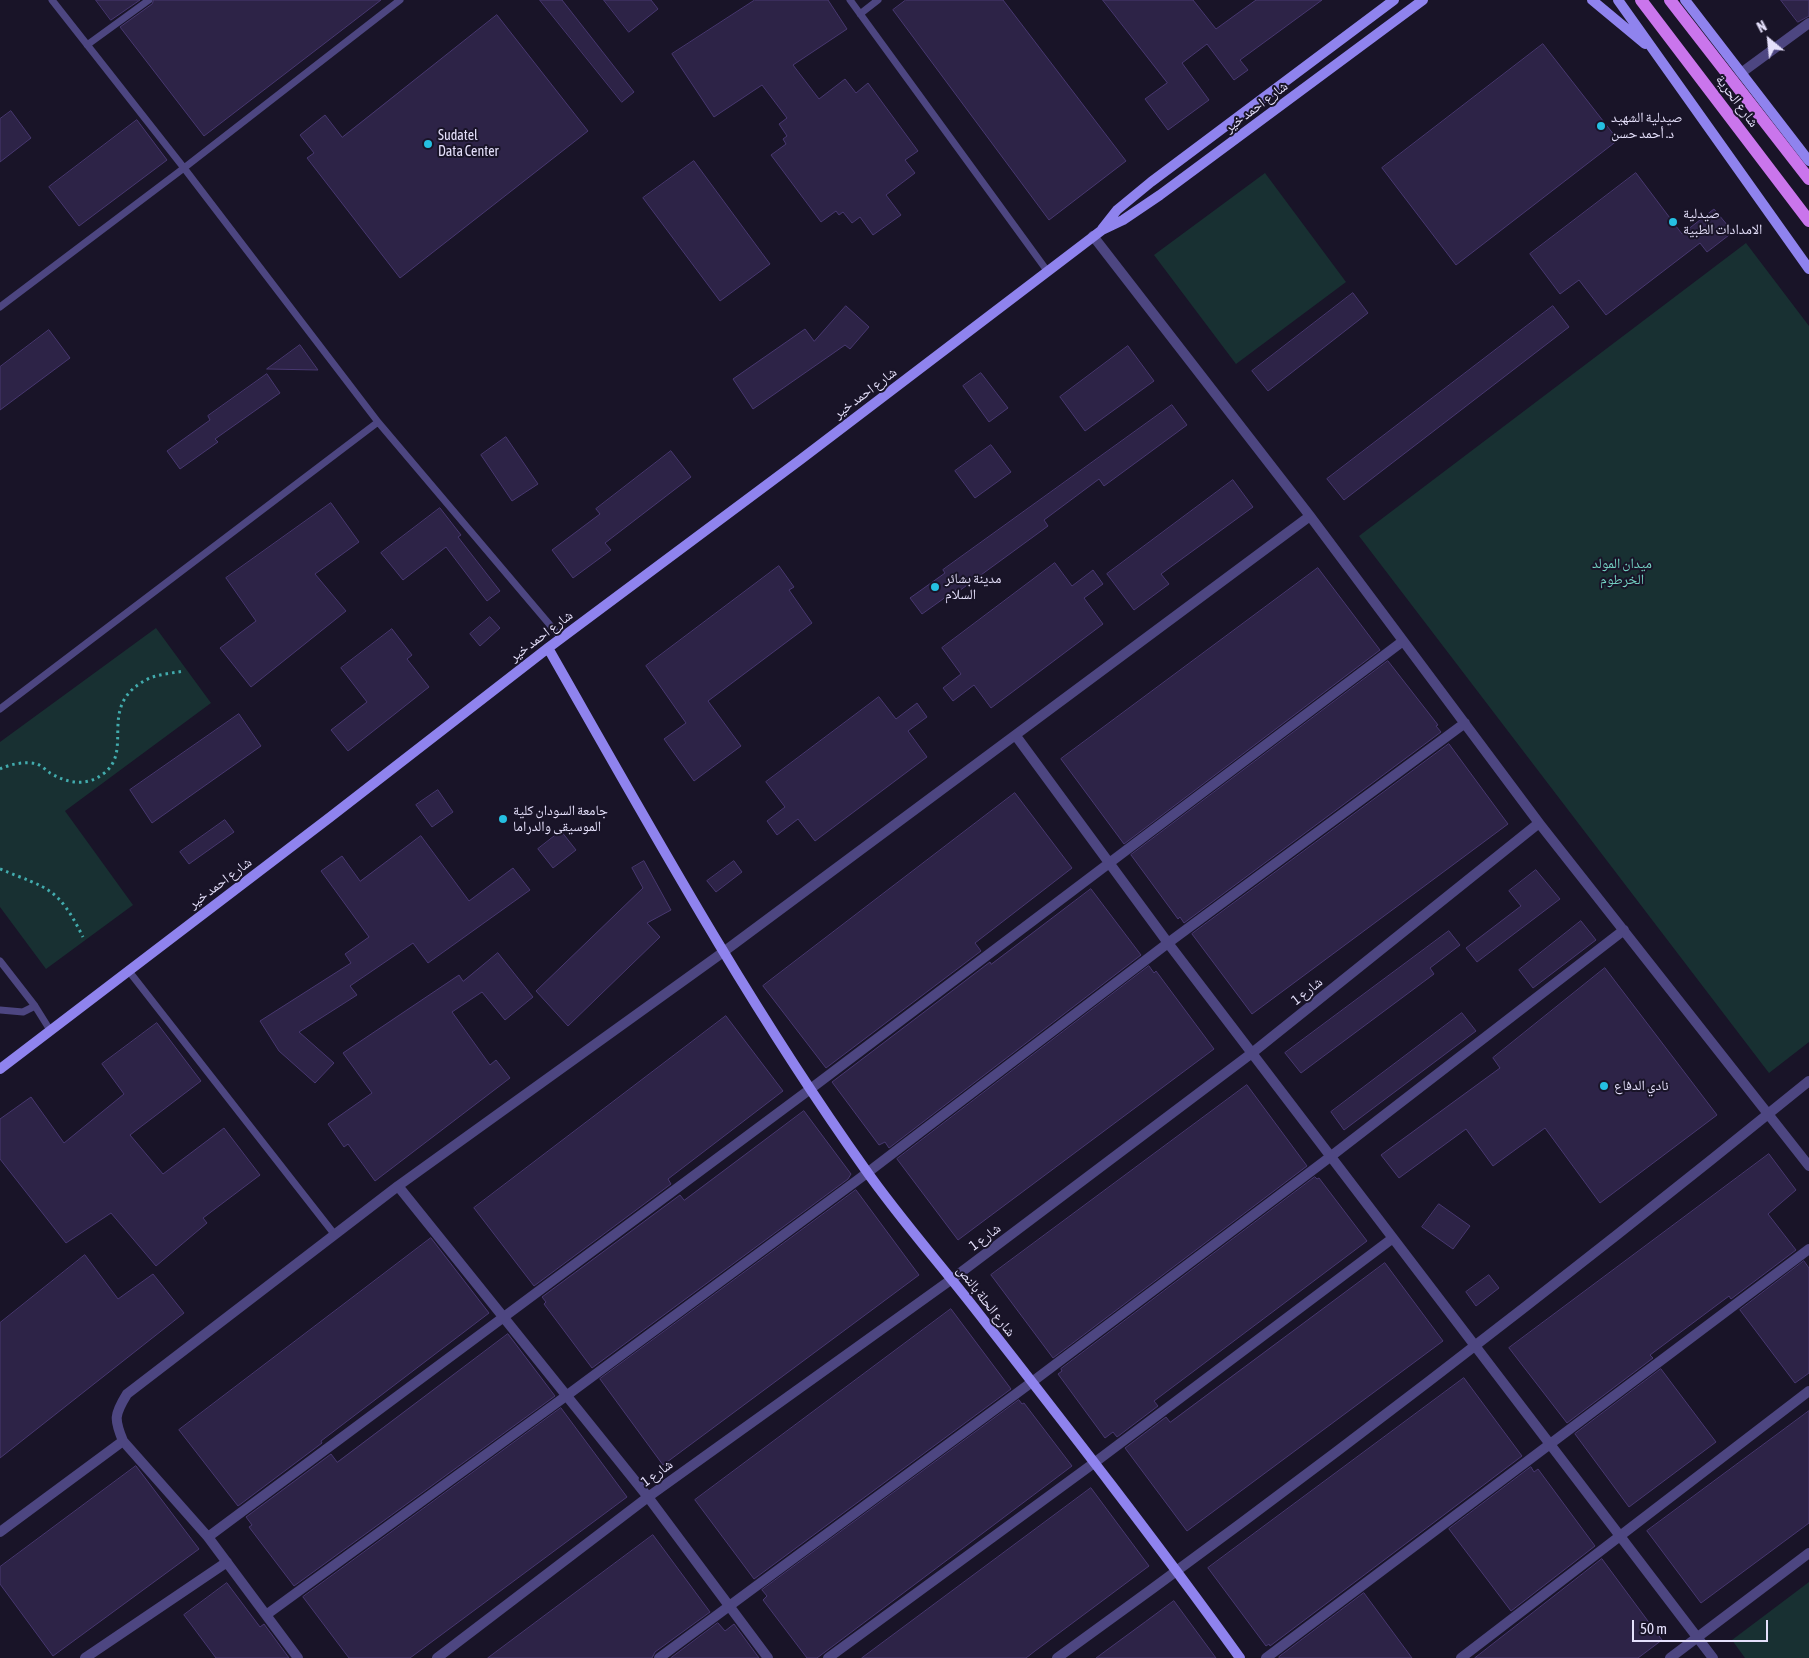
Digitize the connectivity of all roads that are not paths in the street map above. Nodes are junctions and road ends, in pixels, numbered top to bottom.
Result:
1 (52, 0) edge
2 (149, 0) edge
3 (400, 0) edge
4 (850, 0) edge
5 (878, 0) edge
6 (1394, 0) edge
7 (1423, 0) edge
8 (1592, 0) edge
9 (1618, 0) edge
10 (1641, 0) edge
11 (1670, 0) edge
12 (1685, 0) edge
13 (860, 14) junction
14 (1809, 24) edge
15 (86, 45) junction
16 (1653, 50) junction
17 (1742, 74) junction
18 (1809, 161) edge
19 (184, 168) junction
20 (1809, 179) edge
21 (1809, 221) edge
22 (1098, 233) junction
23 (1809, 269) edge
24 (1048, 272) junction
25 (0, 307) edge
26 (378, 422) junction
27 (1310, 516) junction
28 (561, 638) junction
29 (1403, 641) junction
30 (548, 648) junction
31 (0, 709) edge
32 (1464, 723) junction
33 (1016, 736) junction
34 (1540, 823) junction
35 (1108, 864) junction
36 (1624, 930) junction
37 (1168, 943) junction
38 (722, 953) junction
39 (0, 961) edge
40 (128, 970) junction
41 (34, 1006) junction
42 (0, 1010) edge
43 (50, 1030) junction
44 (1252, 1053) junction
45 (0, 1069) edge
46 (1809, 1081) edge
47 (809, 1090) junction
48 (1769, 1114) junction
49 (1330, 1157) junction
50 (1809, 1166) edge
51 (867, 1173) junction
52 (398, 1186) junction
53 (335, 1235) junction
54 (1393, 1238) junction
55 (1809, 1249) edge
56 (952, 1280) junction
57 (504, 1316) junction
58 (1475, 1346) junction
59 (1032, 1382) junction
60 (1809, 1391) edge
61 (566, 1396) junction
62 (123, 1441) junction
63 (1551, 1445) junction
64 (1094, 1463) junction
65 (648, 1497) junction
66 (0, 1532) edge
67 (1619, 1535) junction
68 (208, 1537) junction
69 (1809, 1553) edge
70 (227, 1562) junction
71 (1177, 1572) junction
72 (729, 1605) junction
73 (266, 1615) junction
74 (1697, 1637) junction
75 (85, 1658) edge
76 (298, 1658) edge
77 (437, 1658) edge
78 (659, 1658) edge
79 (768, 1658) edge
80 (828, 1658) edge
81 (1057, 1658) edge
82 (1240, 1658) edge
83 (1266, 1658) edge
84 (1461, 1658) edge
85 (1670, 1658) edge
86 (1713, 1658) edge

1 - 15 lane
2 - 15 lane
3 - 19 lane
4 - 13 lane
5 - 13 lane
6 - 22 main road, شارع احمد خير
7 - 22 main road, شارع احمد خير
8 - 16 main road
9 - 16 main road
10 - 21 main road, شارع الحرية
11 - 20 main road, شارع الحرية
12 - 17 main road
13 - 24 lane
14 - 17 street
15 - 19 lane
16 - 23 main road
17 - 18 main road
19 - 25 lane
19 - 26 lane
22 - 24 main road, شارع احمد خير
22 - 27 street
24 - 28 main road, شارع احمد خير
26 - 28 lane
26 - 31 lane
27 - 29 street
27 - 33 street
28 - 30 main road, شارع احمد خير
29 - 32 street
29 - 35 street
30 - 38 main road, شارع الحلة بالنص
30 - 40 main road, شارع احمد خير
32 - 34 street
32 - 37 street
33 - 35 street
33 - 38 street
34 - 36 street
34 - 44 street, شارع 1
35 - 37 street
35 - 47 street
36 - 48 street
36 - 49 street
37 - 44 street
37 - 51 street
38 - 47 main road, شارع الحلة بالنص
38 - 52 street
39 - 41 lane
40 - 43 main road, شارع احمد خير
40 - 53 lane
41 - 42 lane
41 - 43 lane
43 - 45 main road, شارع احمد خير
44 - 49 street
44 - 56 street, شارع 1
46 - 48 street
47 - 51 main road, شارع الحلة بالنص
47 - 57 street
48 - 50 street
48 - 58 street
49 - 54 street
49 - 59 street
51 - 56 main road, شارع الحلة بالنص
51 - 61 street
52 - 53 street
52 - 57 street
53 - 62 street
54 - 58 street
54 - 64 street
55 - 63 street
56 - 59 main road, شارع الحلة بالنص
56 - 65 street, شارع 1
57 - 61 street
57 - 68 street
58 - 63 street
58 - 71 street
59 - 64 main road, شارع الحلة بالنص
59 - 72 street
60 - 67 street
61 - 65 street
61 - 73 street
62 - 66 street
62 - 68 street
63 - 67 street
63 - 83 street
64 - 71 main road, شارع الحلة بالنص
64 - 80 street
65 - 72 street
65 - 77 street, شارع 1
67 - 74 street
67 - 84 street
68 - 70 street
69 - 74 street
70 - 73 street
70 - 75 street
71 - 81 street
71 - 82 main road, شارع الحلة بالنص
72 - 78 street
72 - 79 street
73 - 76 street
74 - 85 street
74 - 86 street

